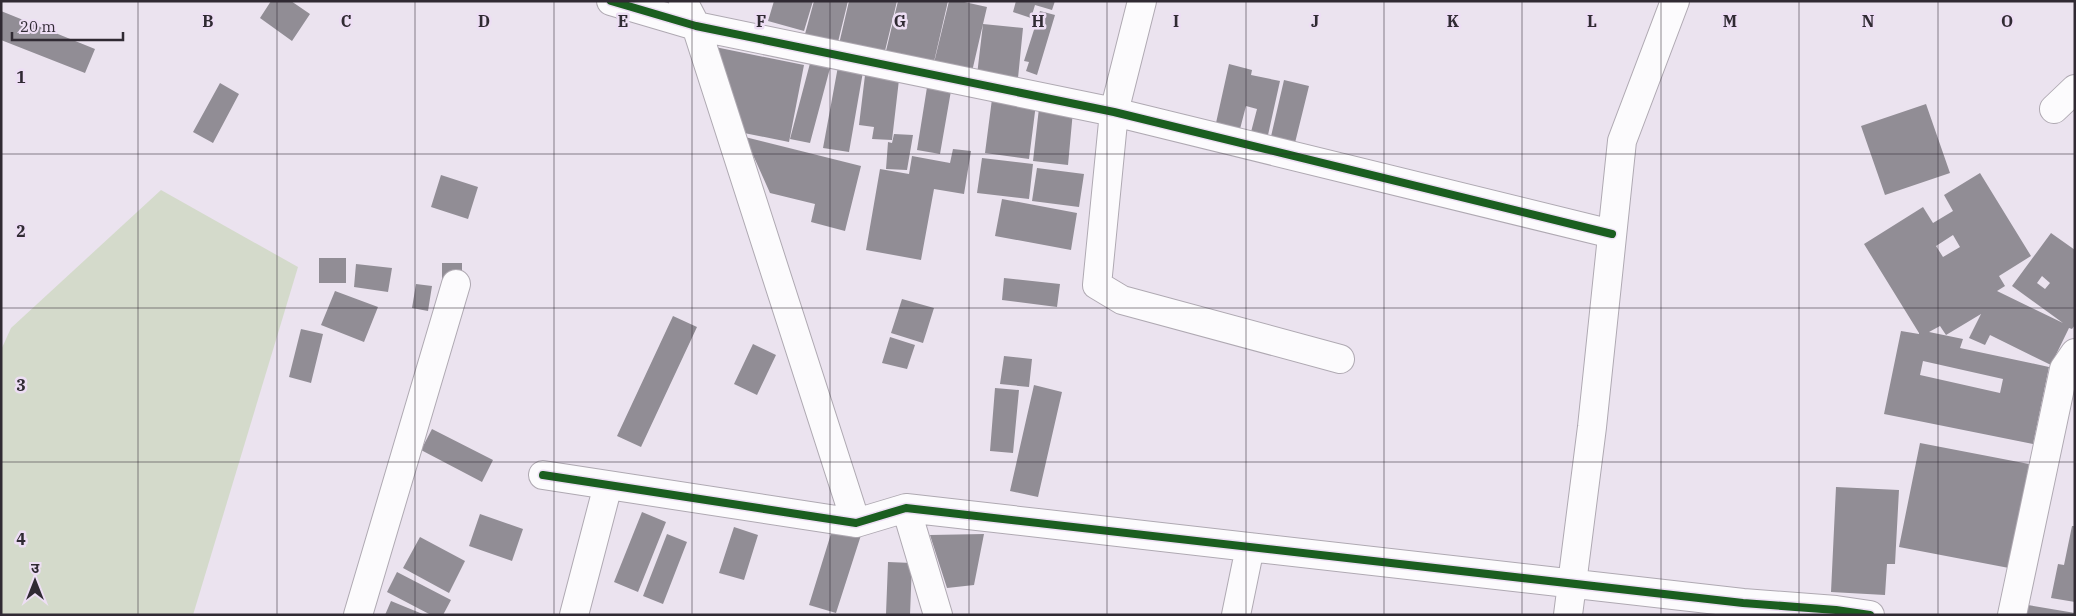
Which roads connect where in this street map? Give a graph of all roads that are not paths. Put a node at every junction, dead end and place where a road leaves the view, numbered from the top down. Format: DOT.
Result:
graph roads {
  1 [pos="611,1"];
  2 [pos="682,1"];
  3 [pos="1142,1"];
  4 [pos="1674,1"];
  5 [pos="696,26"];
  6 [pos="2075,89"];
  7 [pos="2054,109"];
  8 [pos="1114,112"];
  9 [pos="1612,234"];
  10 [pos="456,284"];
  11 [pos="2075,353"];
  12 [pos="1340,360"];
  13 [pos="542,475"];
  14 [pos="608,485"];
  15 [pos="906,508"];
  16 [pos="856,522"];
  17 [pos="1250,547"];
  18 [pos="1571,584"];
  19 [pos="1742,609"];
  20 [pos="358,615"];
  21 [pos="574,615"];
  22 [pos="938,615"];
  23 [pos="1236,615"];
  24 [pos="1568,615"];
  25 [pos="1870,615"];
  26 [pos="2012,615"];
  1 -- 5 [label="street"];
  2 -- 5 [label="street"];
  3 -- 8 [label="street"];
  4 -- 9 [label="street"];
  5 -- 8 [label="street"];
  5 -- 16 [label="street"];
  6 -- 7 [label="street"];
  8 -- 9 [label="street"];
  8 -- 12 [label="street"];
  9 -- 18 [label="street"];
  10 -- 20 [label="street"];
  11 -- 26 [label="street"];
  13 -- 14 [label="street"];
  14 -- 16 [label="street"];
  14 -- 21 [label="street"];
  15 -- 16 [label="street"];
  15 -- 17 [label="street"];
  15 -- 22 [label="street"];
  17 -- 18 [label="street"];
  17 -- 23 [label="street"];
  18 -- 19 [label="street"];
  18 -- 24 [label="street"];
  19 -- 25 [label="street"];
}
